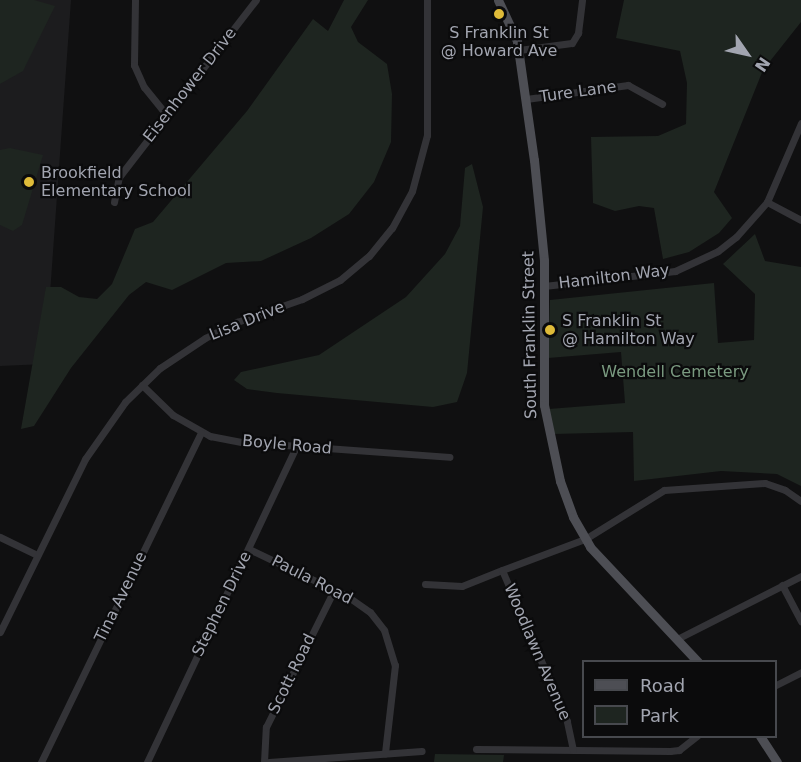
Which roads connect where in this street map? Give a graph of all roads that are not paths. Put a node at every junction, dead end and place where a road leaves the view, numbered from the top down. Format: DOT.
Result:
graph roads {
  1 [pos="135,0"];
  2 [pos="256,0"];
  3 [pos="427,0"];
  4 [pos="498,0"];
  5 [pos="582,0"];
  6 [pos="519,50"];
  7 [pos="526,99"];
  8 [pos="662,104"];
  9 [pos="166,115"];
  10 [pos="801,123"];
  11 [pos="114,202"];
  12 [pos="767,202"];
  13 [pos="801,220"];
  14 [pos="544,286"];
  15 [pos="142,385"];
  16 [pos="201,433"];
  17 [pos="296,447"];
  18 [pos="449,457"];
  19 [pos="801,501"];
  20 [pos="0,537"];
  21 [pos="585,539"];
  22 [pos="249,549"];
  23 [pos="37,555"];
  24 [pos="502,570"];
  25 [pos="801,576"];
  26 [pos="425,584"];
  27 [pos="782,585"];
  28 [pos="334,590"];
  29 [pos="801,621"];
  30 [pos="0,632"];
  31 [pos="677,639"];
  32 [pos="696,660"];
  33 [pos="801,672"];
  34 [pos="777,684"];
  35 [pos="694,738"];
  36 [pos="761,738"];
  37 [pos="476,749"];
  38 [pos="573,750"];
  39 [pos="422,751"];
  40 [pos="385,753"];
  41 [pos="41,762"];
  42 [pos="147,762"];
  43 [pos="264,762"];
  44 [pos="268,762"];
  45 [pos="777,762"];
  1 -- 9 [label="street"];
  2 -- 9 [label="street, Eisenhower Drive"];
  3 -- 15 [label="street, Lisa Drive"];
  4 -- 6 [label="main road, South Franklin Street"];
  5 -- 6 [label="street"];
  6 -- 7 [label="main road, South Franklin Street"];
  7 -- 8 [label="street, Ture Lane"];
  7 -- 14 [label="main road, South Franklin Street"];
  9 -- 11 [label="street, Eisenhower Drive"];
  10 -- 12 [label="street, Hamilton Way"];
  12 -- 13 [label="street"];
  12 -- 14 [label="street, Hamilton Way"];
  14 -- 21 [label="main road, South Franklin Street"];
  15 -- 16 [label="street, Boyle Road"];
  15 -- 23 [label="street, Lisa Drive"];
  16 -- 17 [label="street, Boyle Road"];
  16 -- 41 [label="street, Tina Avenue"];
  17 -- 18 [label="street, Boyle Road"];
  17 -- 22 [label="street, Stephen Drive"];
  19 -- 21 [label="street, Woodlawn Avenue"];
  20 -- 23 [label="street"];
  21 -- 24 [label="street, Woodlawn Avenue"];
  21 -- 31 [label="main road, South Franklin Street"];
  22 -- 28 [label="street, Paula Road"];
  22 -- 42 [label="street, Stephen Drive"];
  23 -- 30 [label="street, Lisa Drive"];
  24 -- 26 [label="street"];
  24 -- 38 [label="street, Woodlawn Avenue"];
  25 -- 27 [label="street"];
  27 -- 29 [label="street"];
  27 -- 31 [label="street"];
  28 -- 40 [label="street, Paula Road"];
  28 -- 43 [label="street, Scott Road"];
  31 -- 32 [label="main road, South Franklin Street"];
  33 -- 34 [label="street"];
  35 -- 38 [label="street"];
  36 -- 45 [label="main road"];
  37 -- 38 [label="street"];
  39 -- 40 [label="street"];
  40 -- 44 [label="street"];
}
